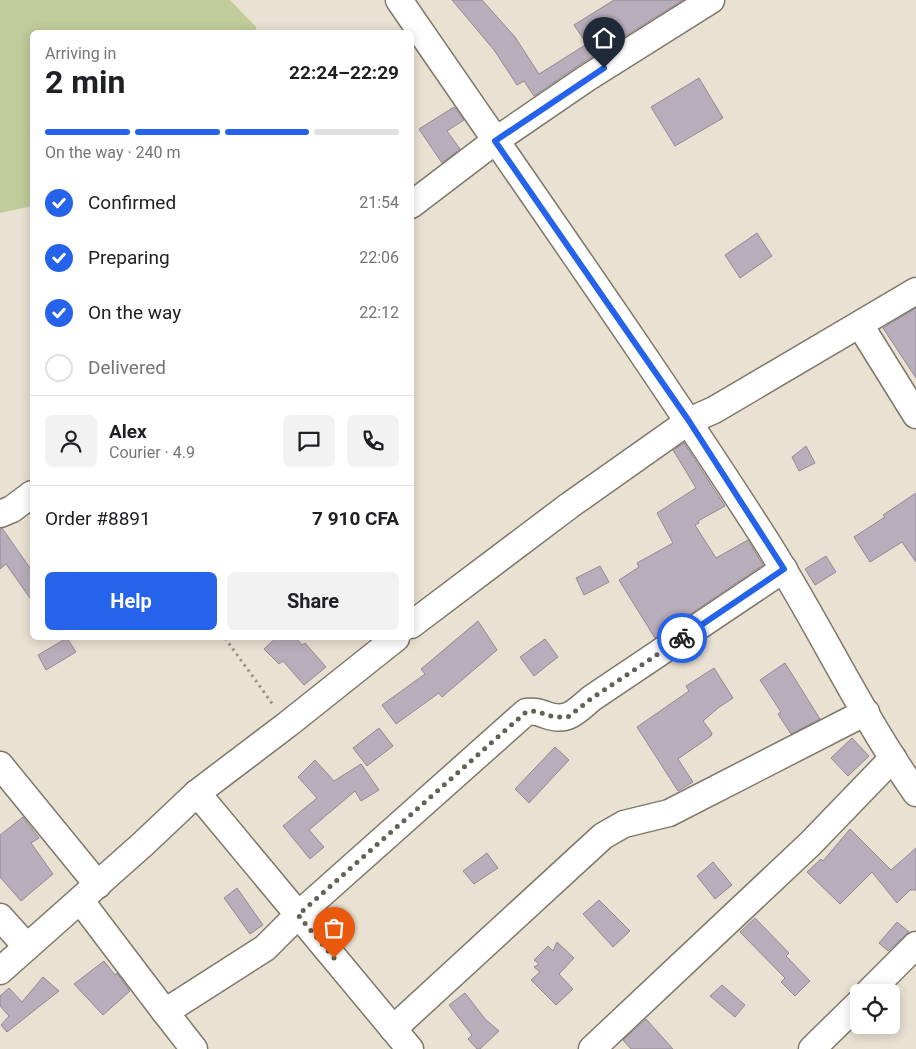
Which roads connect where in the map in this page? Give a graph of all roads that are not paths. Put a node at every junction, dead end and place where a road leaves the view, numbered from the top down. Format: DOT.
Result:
graph roads {
  1 [pos="399,0"];
  2 [pos="711,0"];
  3 [pos="495,141"];
  4 [pos="414,203"];
  5 [pos="916,291"];
  6 [pos="860,325"];
  7 [pos="916,415"];
  8 [pos="689,421"];
  9 [pos="30,496"];
  10 [pos="0,514"];
  11 [pos="784,569"];
  12 [pos="414,623"];
  13 [pos="385,641"];
  14 [pos="866,712"];
  15 [pos="893,758"];
  16 [pos="0,765"];
  17 [pos="915,789"];
  18 [pos="196,793"];
  19 [pos="89,892"];
  20 [pos="298,915"];
  21 [pos="0,917"];
  22 [pos="916,945"];
  23 [pos="28,946"];
  24 [pos="0,971"];
  25 [pos="877,984"];
  26 [pos="165,1012"];
  27 [pos="850,1012"];
  28 [pos="393,1028"];
  29 [pos="194,1049"];
  30 [pos="410,1049"];
  31 [pos="592,1049"];
  32 [pos="812,1049"];
  1 -- 3 [label="street"];
  2 -- 3 [label="street"];
  3 -- 4 [label="street"];
  3 -- 8 [label="street"];
  5 -- 6 [label="street"];
  6 -- 7 [label="street"];
  6 -- 8 [label="street"];
  8 -- 11 [label="street"];
  8 -- 12 [label="street"];
  9 -- 10 [label="street"];
  11 -- 14 [label="street"];
  11 -- 20 [label="street"];
  13 -- 18 [label="street"];
  14 -- 15 [label="street"];
  14 -- 28 [label="street"];
  15 -- 17 [label="street"];
  15 -- 31 [label="street"];
  16 -- 19 [label="street"];
  18 -- 19 [label="street"];
  18 -- 20 [label="street"];
  19 -- 23 [label="street"];
  19 -- 26 [label="street"];
  20 -- 26 [label="street"];
  20 -- 28 [label="street"];
  21 -- 23 [label="street"];
  22 -- 25 [label="street"];
  23 -- 24 [label="street"];
  26 -- 29 [label="street"];
  27 -- 32 [label="street"];
  28 -- 30 [label="street"];
}
